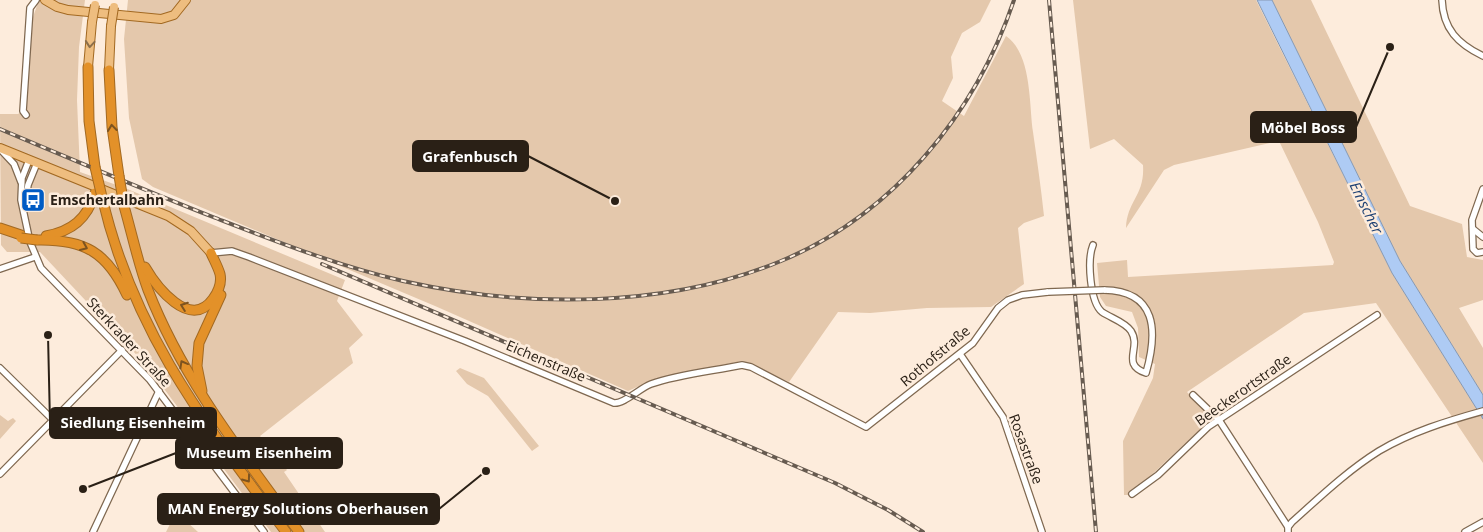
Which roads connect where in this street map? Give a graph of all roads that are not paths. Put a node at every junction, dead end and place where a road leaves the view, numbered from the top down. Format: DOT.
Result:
graph roads {
  1 [pos="36,0"];
  2 [pos="45,0"];
  3 [pos="186,0"];
  4 [pos="1442,0"];
  5 [pos="95,2"];
  6 [pos="114,4"];
  7 [pos="1483,56"];
  8 [pos="88,67"];
  9 [pos="109,70"];
  10 [pos="26,115"];
  11 [pos="0,148"];
  12 [pos="33,162"];
  13 [pos="21,183"];
  14 [pos="1483,189"];
  15 [pos="98,195"];
  16 [pos="24,214"];
  17 [pos="0,229"];
  18 [pos="1473,229"];
  19 [pos="1483,237"];
  20 [pos="36,238"];
  21 [pos="1092,245"];
  22 [pos="212,252"];
  23 [pos="1483,252"];
  24 [pos="138,256"];
  25 [pos="35,257"];
  26 [pos="0,269"];
  27 [pos="1377,315"];
  28 [pos="152,334"];
  29 [pos="122,350"];
  30 [pos="960,354"];
  31 [pos="0,368"];
  32 [pos="159,391"];
  33 [pos="1193,395"];
  34 [pos="202,396"];
  35 [pos="1483,411"];
  36 [pos="53,420"];
  37 [pos="1219,420"];
  38 [pos="866,427"];
  39 [pos="0,474"];
  40 [pos="1132,494"];
  41 [pos="1483,522"];
  42 [pos="260,530"];
  43 [pos="1288,530"];
  44 [pos="93,532"];
  45 [pos="286,532"];
  46 [pos="299,532"];
  47 [pos="1042,532"];
  48 [pos="1465,532"];
  1 -- 10 [label="street"];
  2 -- 3 [label="main road"];
  4 -- 7 [label="street"];
  5 -- 8 [label="main road, one-way, bridge"];
  6 -- 9 [label="main road, bridge"];
  8 -- 15 [label="highway, bridge"];
  24 -- 9 [label="highway, one-way, bridge"];
  11 -- 12 [label="main road"];
  11 -- 13 [label="street"];
  12 -- 13 [label="street, Sterkrader Straße"];
  12 -- 16 [label="street, Sterkrader Straße"];
  12 -- 22 [label="main road"];
  13 -- 16 [label="street, Sterkrader Straße"];
  14 -- 18 [label="street"];
  15 -- 20 [label="highway"];
  15 -- 28 [label="highway"];
  16 -- 25 [label="street, Sterkrader Straße"];
  17 -- 20 [label="highway, bridge"];
  18 -- 19 [label="street"];
  18 -- 23 [label="street"];
  20 -- 28 [label="highway, one-way"];
  21 -- 30 [label="street, Rothofstraße, bridge"];
  22 -- 24 [label="highway, one-way"];
  22 -- 34 [label="highway"];
  22 -- 38 [label="street, Eichenstraße"];
  34 -- 24 [label="highway, one-way"];
  25 -- 26 [label="street"];
  25 -- 29 [label="street, Sterkrader Straße"];
  27 -- 37 [label="street, Beeckerortstraße"];
  28 -- 45 [label="highway, one-way"];
  29 -- 32 [label="street, Sterkrader Straße"];
  29 -- 36 [label="street"];
  30 -- 38 [label="street, Rothofstraße"];
  30 -- 47 [label="street, Rosastraße"];
  31 -- 36 [label="street"];
  32 -- 42 [label="street, Sterkrader Straße"];
  32 -- 44 [label="street"];
  33 -- 37 [label="street"];
  34 -- 46 [label="highway"];
  35 -- 43 [label="street"];
  36 -- 39 [label="street"];
  37 -- 40 [label="street, Beeckerortstraße"];
  37 -- 43 [label="street"];
  41 -- 48 [label="street"];
}
